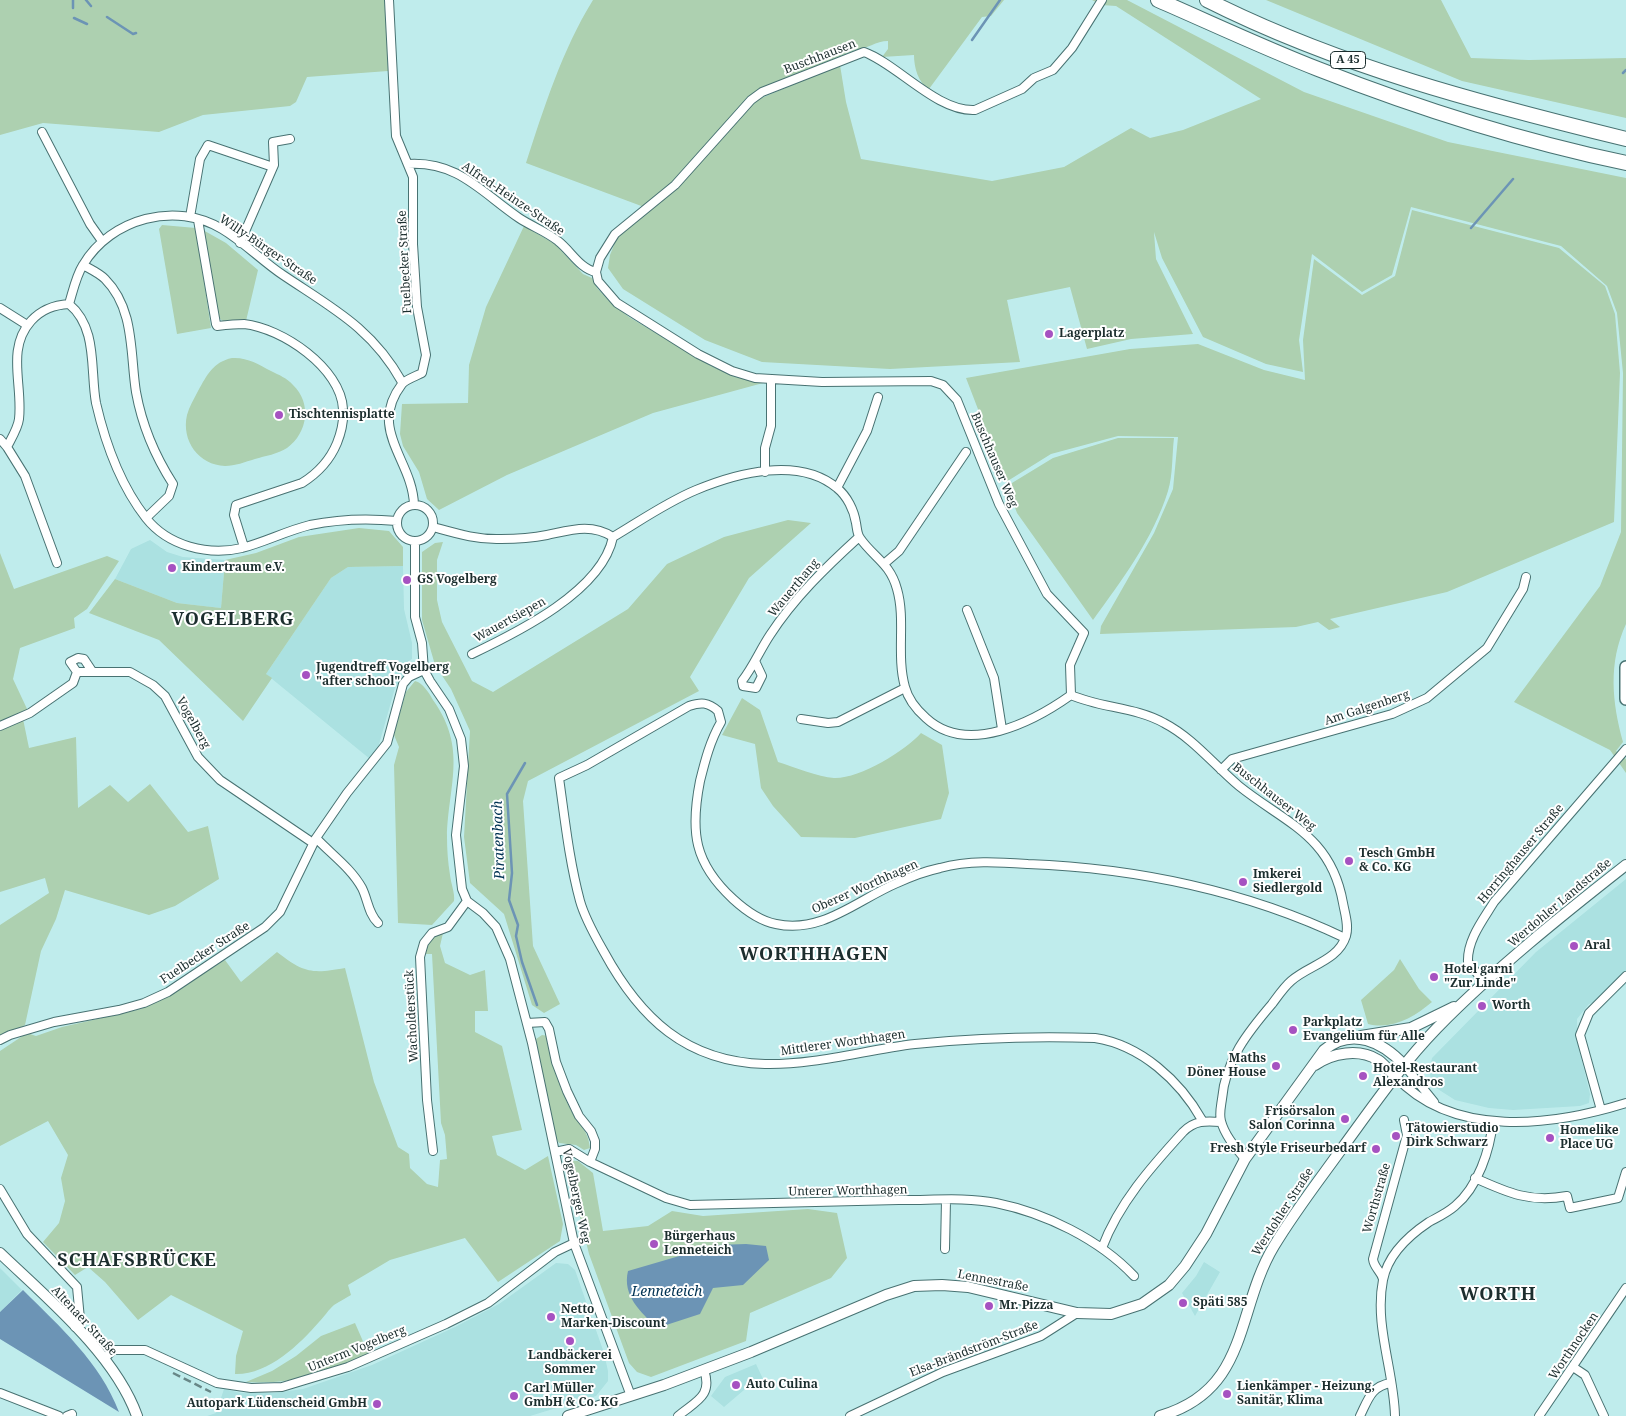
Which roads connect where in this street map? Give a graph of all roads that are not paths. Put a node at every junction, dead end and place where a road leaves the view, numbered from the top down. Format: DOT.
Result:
graph roads {
  1 [pos="389,0"];
  2 [pos="1102,0"];
  3 [pos="1158,0"];
  4 [pos="1207,0"];
  5 [pos="42,132"];
  6 [pos="1626,139"];
  7 [pos="290,140"];
  8 [pos="408,164"];
  9 [pos="1626,164"];
  10 [pos="273,167"];
  11 [pos="194,219"];
  12 [pos="102,241"];
  13 [pos="240,243"];
  14 [pos="83,265"];
  15 [pos="596,272"];
  16 [pos="69,304"];
  17 [pos="0,308"];
  18 [pos="27,325"];
  19 [pos="771,379"];
  20 [pos="402,382"];
  21 [pos="878,397"];
  22 [pos="0,439"];
  23 [pos="7,447"];
  24 [pos="966,452"];
  25 [pos="765,472"];
  26 [pos="836,488"];
  27 [pos="414,505"];
  28 [pos="146,518"];
  29 [pos="397,521"];
  30 [pos="433,527"];
  31 [pos="614,537"];
  32 [pos="858,537"];
  33 [pos="415,542"];
  34 [pos="244,547"];
  35 [pos="58,563"];
  36 [pos="885,563"];
  37 [pos="1526,577"];
  38 [pos="967,610"];
  39 [pos="472,654"];
  40 [pos="755,661"];
  41 [pos="1626,667"];
  42 [pos="424,670"];
  43 [pos="92,671"];
  44 [pos="77,672"];
  45 [pos="905,688"];
  46 [pos="1071,695"];
  47 [pos="1626,698"];
  48 [pos="801,718"];
  49 [pos="721,722"];
  50 [pos="0,726"];
  51 [pos="1002,729"];
  52 [pos="1624,752"];
  53 [pos="1221,770"];
  54 [pos="315,841"];
  55 [pos="1626,865"];
  56 [pos="467,901"];
  57 [pos="378,923"];
  58 [pos="1345,938"];
  59 [pos="1626,976"];
  60 [pos="1485,983"];
  61 [pos="1464,1002"];
  62 [pos="527,1023"];
  63 [pos="0,1040"];
  64 [pos="1338,1041"];
  65 [pos="1404,1065"];
  66 [pos="1310,1069"];
  67 [pos="1395,1076"];
  68 [pos="1626,1103"];
  69 [pos="1437,1105"];
  70 [pos="1601,1110"];
  71 [pos="1202,1120"];
  72 [pos="1404,1120"];
  73 [pos="1493,1121"];
  74 [pos="1221,1122"];
  75 [pos="433,1151"];
  76 [pos="555,1152"];
  77 [pos="1245,1159"];
  78 [pos="590,1162"];
  79 [pos="1626,1172"];
  80 [pos="1475,1178"];
  81 [pos="0,1189"];
  82 [pos="946,1200"];
  83 [pos="574,1243"];
  84 [pos="1102,1248"];
  85 [pos="946,1249"];
  86 [pos="0,1253"];
  87 [pos="1134,1276"];
  88 [pos="1383,1279"];
  89 [pos="1626,1288"];
  90 [pos="1077,1313"];
  91 [pos="75,1327"];
  92 [pos="104,1359"];
  93 [pos="1573,1367"];
  94 [pos="704,1370"];
  95 [pos="1391,1383"];
  96 [pos="0,1393"];
  97 [pos="631,1396"];
  98 [pos="59,1416"];
  99 [pos="137,1416"];
  100 [pos="568,1416"];
  101 [pos="678,1416"];
  102 [pos="850,1416"];
  103 [pos="1160,1416"];
  104 [pos="1360,1416"];
  105 [pos="1395,1416"];
  106 [pos="1539,1416"];
  107 [pos="1604,1416"];
  1 -- 8 [label="street, Fuelbecker Straße"];
  2 -- 15 [label="street, Buschhausen"];
  3 -- 9 [label="highway, A 45"];
  4 -- 6 [label="highway, A 45"];
  5 -- 12 [label="street"];
  7 -- 10 [label="street"];
  8 -- 15 [label="street, Alfred-Heinze-Straße"];
  8 -- 20 [label="street, Fuelbecker Straße"];
  10 -- 11 [label="street"];
  10 -- 13 [label="street"];
  11 -- 12 [label="street, Willy-Bürger-Straße"];
  11 -- 13 [label="street, Willy-Bürger-Straße"];
  11 -- 34 [label="street"];
  12 -- 14 [label="street, Willy-Bürger-Straße"];
  13 -- 20 [label="street, Willy-Bürger-Straße"];
  14 -- 16 [label="street, Willy-Bürger-Straße"];
  14 -- 28 [label="street"];
  15 -- 19 [label="street, Buschhauser Weg"];
  16 -- 18 [label="street"];
  16 -- 28 [label="street"];
  17 -- 18 [label="street"];
  18 -- 23 [label="street"];
  19 -- 25 [label="street"];
  19 -- 46 [label="street, Buschhauser Weg"];
  20 -- 27 [label="street"];
  21 -- 26 [label="street"];
  22 -- 23 [label="street"];
  23 -- 35 [label="street"];
  24 -- 36 [label="street, Buschhauser Weg"];
  25 -- 26 [label="street"];
  25 -- 31 [label="street"];
  26 -- 32 [label="street"];
  27 -- 29 [label="street"];
  27 -- 30 [label="street"];
  28 -- 34 [label="street"];
  29 -- 33 [label="street"];
  29 -- 34 [label="street"];
  30 -- 31 [label="street"];
  30 -- 33 [label="street"];
  31 -- 39 [label="street, Wauertsiepen"];
  32 -- 36 [label="street"];
  32 -- 40 [label="street, Wauerthang"];
  33 -- 42 [label="street"];
  36 -- 45 [label="street"];
  37 -- 53 [label="street, Am Galgenberg"];
  38 -- 51 [label="street"];
  41 -- 47 [label="main road"];
  42 -- 54 [label="street, Fuelbecker Straße"];
  42 -- 56 [label="street"];
  43 -- 44 [label="street, Vogelberg"];
  43 -- 44 [label="street, Vogelberg"];
  43 -- 54 [label="street, Vogelberg"];
  44 -- 50 [label="street, Vogelberg"];
  45 -- 48 [label="street"];
  45 -- 51 [label="street"];
  46 -- 51 [label="street"];
  46 -- 53 [label="street, Buschhauser Weg"];
  49 -- 58 [label="street, Oberer Worthhagen"];
  49 -- 71 [label="street, Mittlerer Worthhagen"];
  52 -- 60 [label="street, Horringhauser Straße"];
  53 -- 58 [label="street, Buschhauser Weg"];
  54 -- 57 [label="street"];
  54 -- 63 [label="street, Fuelbecker Straße"];
  55 -- 60 [label="main road, Werdohler Landstraße"];
  56 -- 62 [label="street, Vogelberger Weg"];
  56 -- 75 [label="street, Wacholderstück"];
  58 -- 74 [label="street"];
  59 -- 70 [label="street"];
  60 -- 61 [label="main road, Werdohler Landstraße"];
  61 -- 64 [label="main road"];
  61 -- 65 [label="main road, Werdohler Landstraße"];
  62 -- 76 [label="street, Vogelberger Weg"];
  62 -- 78 [label="street, Vogelberger Weg"];
  64 -- 65 [label="main road"];
  64 -- 66 [label="main road, Lennestraße"];
  65 -- 67 [label="main road, Werdohler Straße"];
  65 -- 69 [label="street"];
  66 -- 67 [label="main road, Lennestraße"];
  66 -- 77 [label="main road, Lennestraße"];
  67 -- 69 [label="street"];
  67 -- 103 [label="main road, Werdohler Straße"];
  68 -- 70 [label="street"];
  69 -- 73 [label="street"];
  70 -- 73 [label="street"];
  71 -- 74 [label="street"];
  71 -- 84 [label="street"];
  72 -- 88 [label="street, Worthstraße"];
  73 -- 80 [label="street, Worthstraße"];
  74 -- 77 [label="street"];
  76 -- 78 [label="street, Unterer Worthhagen"];
  76 -- 83 [label="street, Vogelberger Weg"];
  77 -- 90 [label="main road, Lennestraße"];
  78 -- 82 [label="street, Unterer Worthhagen"];
  79 -- 80 [label="street"];
  80 -- 88 [label="street, Worthstraße"];
  81 -- 91 [label="street"];
  82 -- 84 [label="street, Unterer Worthhagen"];
  82 -- 85 [label="street"];
  83 -- 92 [label="street, Unterm Vogelberg"];
  83 -- 97 [label="street, Vogelberger Weg"];
  84 -- 87 [label="street, Unterer Worthhagen"];
  86 -- 91 [label="main road, Altenaer Straße"];
  88 -- 95 [label="street, Worthstraße"];
  89 -- 93 [label="street, Worthnocken"];
  90 -- 94 [label="main road, Lennestraße"];
  90 -- 102 [label="street, Elsa-Brändström-Straße"];
  91 -- 92 [label="main road, Altenaer Straße"];
  92 -- 99 [label="main road, Altenaer Straße"];
  93 -- 106 [label="street, Worthnocken"];
  93 -- 107 [label="street"];
  94 -- 97 [label="main road, Lennestraße"];
  94 -- 101 [label="street"];
  95 -- 104 [label="street"];
  95 -- 105 [label="street, Worthstraße"];
  96 -- 98 [label="street"];
  97 -- 100 [label="main road, Lennestraße"];
}
